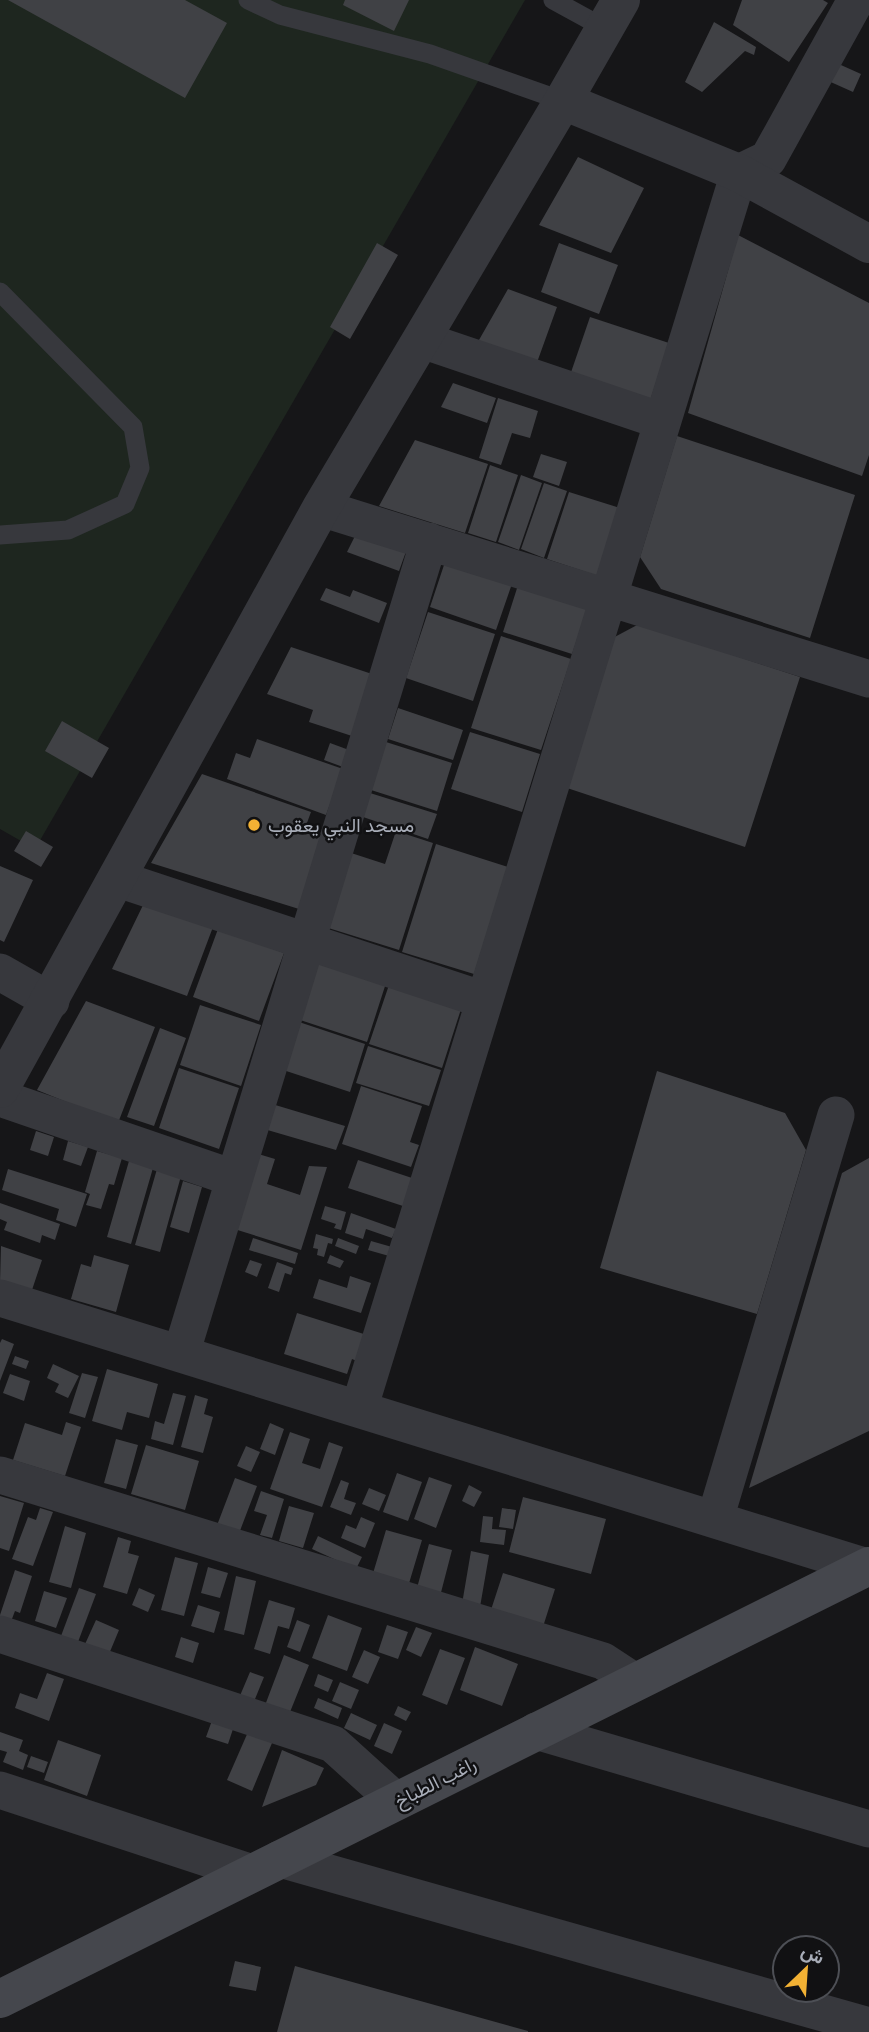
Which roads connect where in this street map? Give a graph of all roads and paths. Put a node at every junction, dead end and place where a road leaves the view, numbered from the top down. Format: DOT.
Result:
graph roads {
  1 [pos="248,0"];
  2 [pos="553,0"];
  3 [pos="856,0"];
  4 [pos="613,15"];
  5 [pos="564,102"];
  6 [pos="739,173"];
  7 [pos="869,244"];
  8 [pos="0,292"];
  9 [pos="422,340"];
  10 [pos="662,421"];
  11 [pos="321,508"];
  12 [pos="0,535"];
  13 [pos="429,541"];
  14 [pos="607,597"];
  15 [pos="869,680"];
  16 [pos="118,879"];
  17 [pos="305,941"];
  18 [pos="0,972"];
  19 [pos="484,1000"];
  20 [pos="51,1001"];
  21 [pos="0,1089"];
  22 [pos="0,1098"];
  23 [pos="836,1115"];
  24 [pos="233,1178"];
  25 [pos="0,1298"];
  26 [pos="181,1354"];
  27 [pos="359,1409"];
  28 [pos="0,1475"];
  29 [pos="715,1520"];
  30 [pos="868,1566"];
  31 [pos="0,1634"];
  32 [pos="635,1682"];
  33 [pos="536,1731"];
  34 [pos="0,1790"];
  35 [pos="396,1801"];
  36 [pos="869,1829"];
  37 [pos="266,1866"];
  38 [pos="0,1998"];
  39 [pos="869,2026"];
  1 -- 5 [label="lane"];
  2 -- 4 [label="lane"];
  3 -- 6 [label="street"];
  4 -- 5 [label="street"];
  5 -- 6 [label="street"];
  5 -- 9 [label="street"];
  6 -- 7 [label="street"];
  6 -- 10 [label="street"];
  8 -- 12 [label="lane"];
  9 -- 10 [label="street"];
  9 -- 11 [label="street"];
  10 -- 14 [label="street"];
  11 -- 13 [label="street"];
  11 -- 16 [label="street"];
  13 -- 14 [label="street"];
  13 -- 17 [label="street"];
  14 -- 15 [label="street"];
  14 -- 19 [label="street"];
  16 -- 17 [label="street"];
  16 -- 20 [label="street"];
  17 -- 19 [label="street"];
  17 -- 24 [label="street"];
  18 -- 20 [label="street"];
  19 -- 27 [label="street"];
  20 -- 21 [label="street"];
  22 -- 24 [label="street"];
  23 -- 29 [label="street"];
  24 -- 26 [label="street"];
  25 -- 26 [label="street"];
  26 -- 27 [label="street"];
  27 -- 29 [label="street"];
  28 -- 32 [label="street"];
  29 -- 30 [label="street"];
  30 -- 32 [label="main road, راغب الطباخ"];
  31 -- 35 [label="street"];
  32 -- 33 [label="main road, راغب الطباخ"];
  33 -- 35 [label="main road, راغب الطباخ"];
  33 -- 36 [label="street"];
  34 -- 37 [label="street"];
  35 -- 37 [label="main road, راغب الطباخ"];
  37 -- 38 [label="main road, راغب الطباخ"];
  37 -- 39 [label="street"];
}
